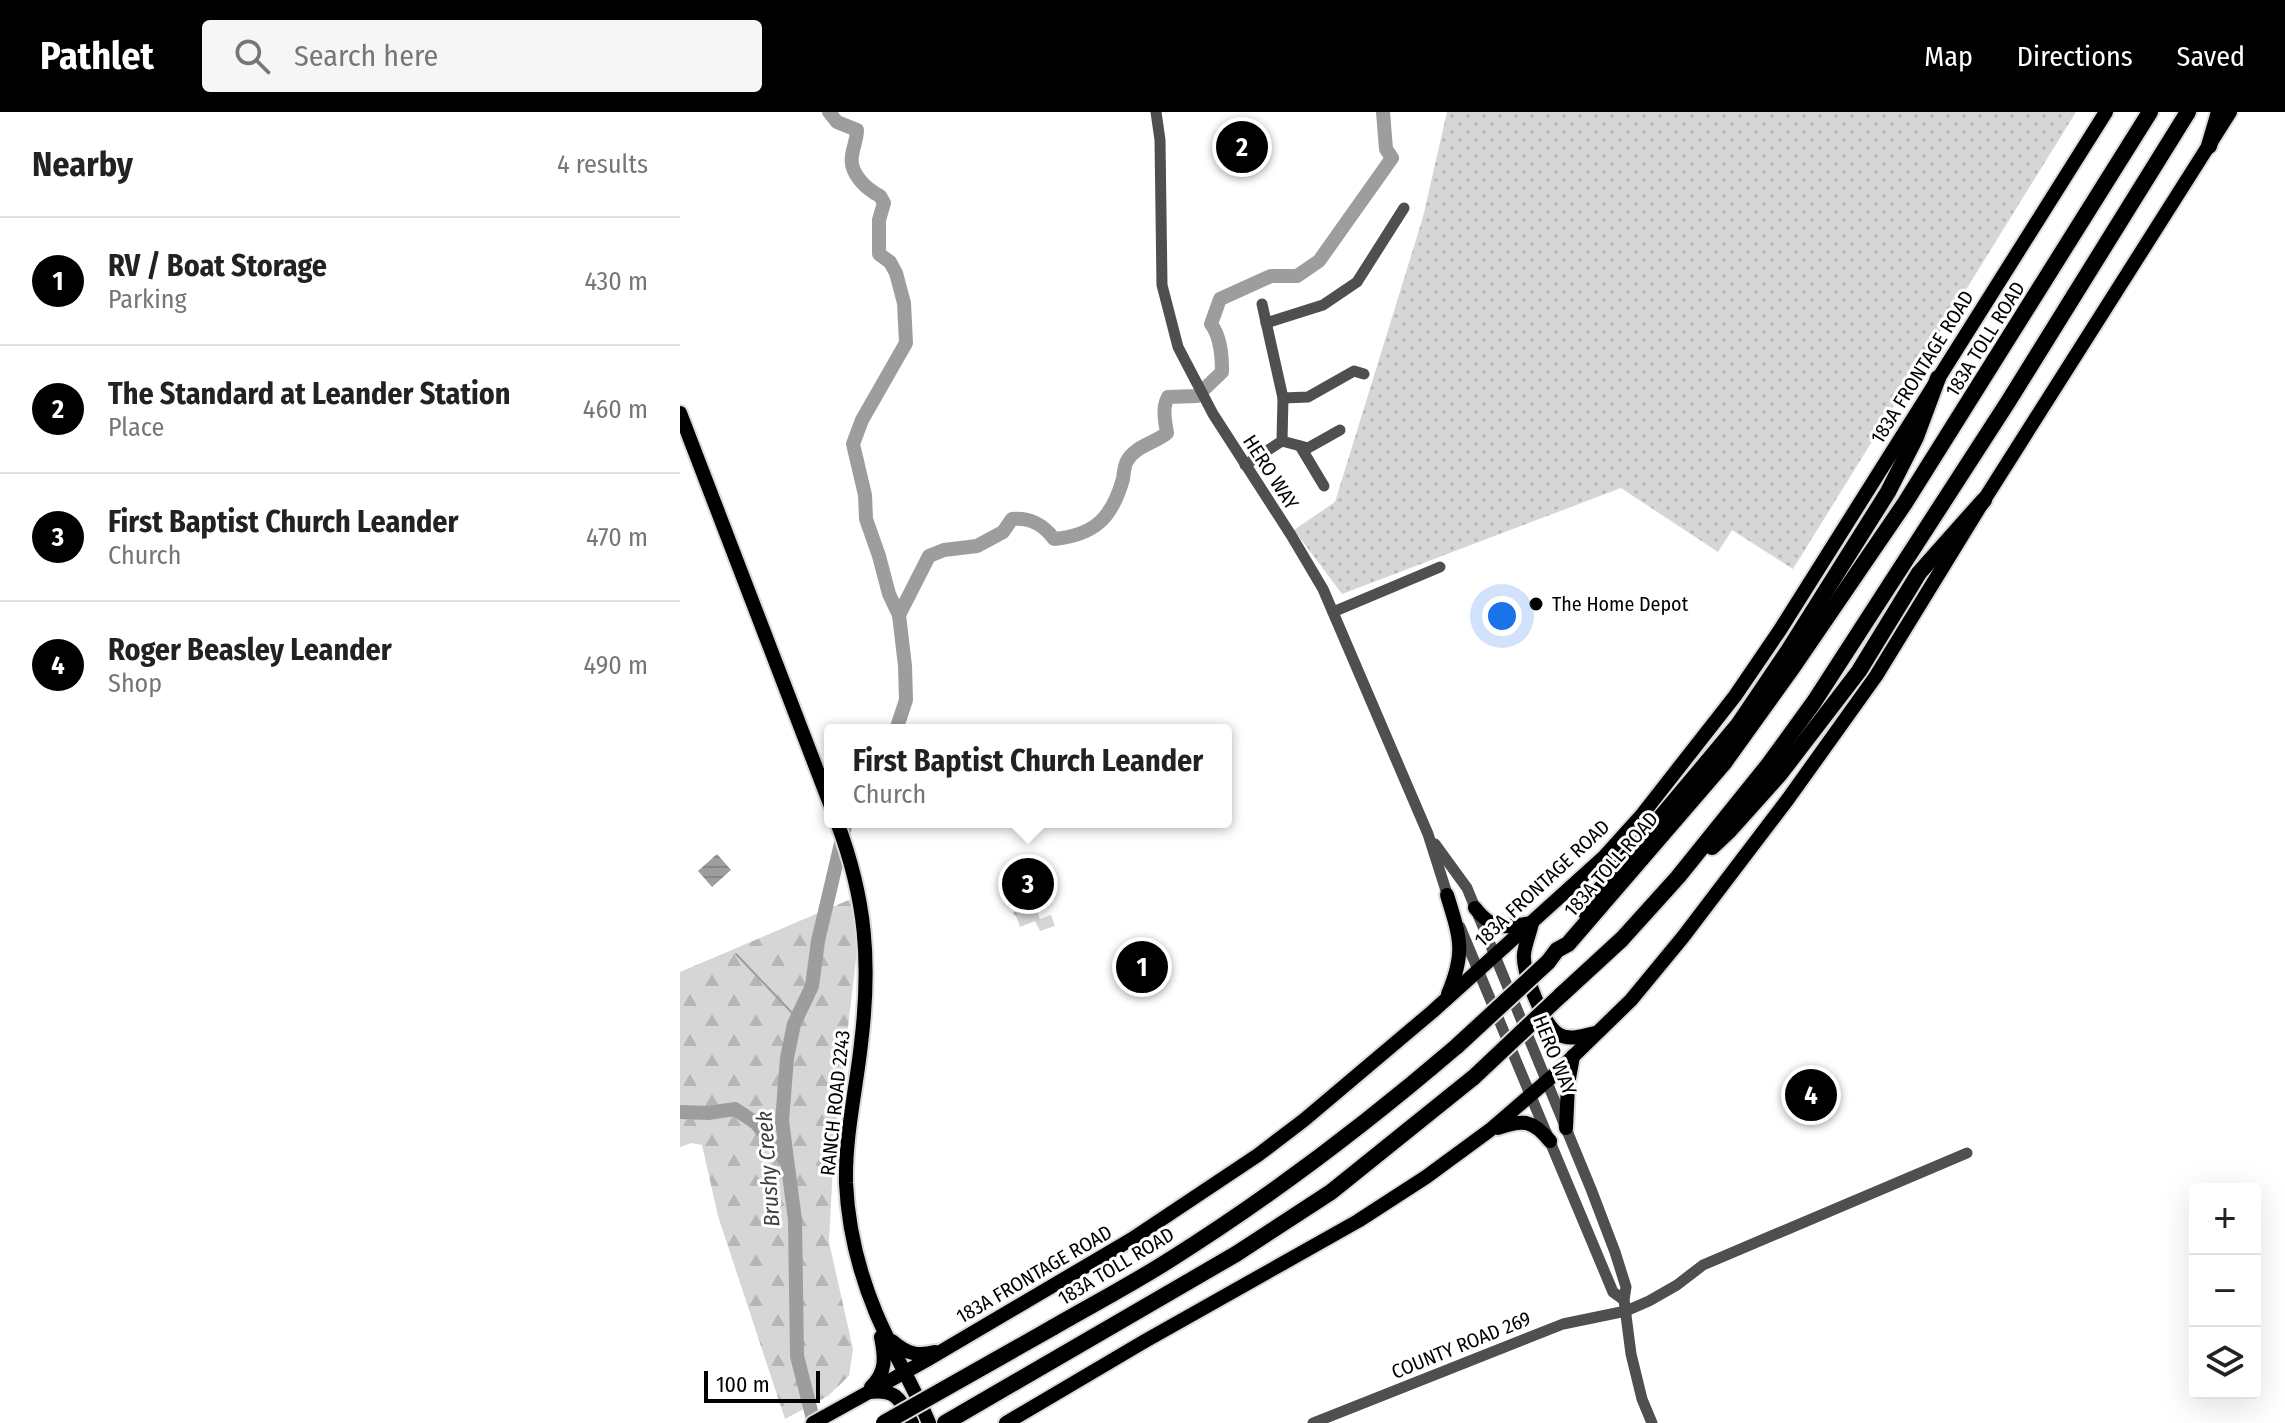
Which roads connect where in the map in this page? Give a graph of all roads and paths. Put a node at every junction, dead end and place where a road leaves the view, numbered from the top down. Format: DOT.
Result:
graph roads {
  1 [pos="1156,112"];
  2 [pos="2106,112"];
  3 [pos="2150,112"];
  4 [pos="2188,112"];
  5 [pos="2219,112"];
  6 [pos="2230,112"];
  7 [pos="2209,146"];
  8 [pos="1404,208"];
  9 [pos="1262,304"];
  10 [pos="1266,323"];
  11 [pos="1364,374"];
  12 [pos="1938,378"];
  13 [pos="1283,398"];
  14 [pos="680,413"];
  15 [pos="1340,430"];
  16 [pos="1282,441"];
  17 [pos="1300,446"];
  18 [pos="1245,465"];
  19 [pos="1324,486"];
  20 [pos="1984,500"];
  21 [pos="1440,567"];
  22 [pos="1333,612"];
  23 [pos="824,788"];
  24 [pos="839,828"];
  25 [pos="1428,834"];
  26 [pos="1678,877"];
  27 [pos="1447,895"];
  28 [pos="1475,908"];
  29 [pos="1533,923"];
  30 [pos="1495,956"];
  31 [pos="1552,956"];
  32 [pos="1479,970"];
  33 [pos="1446,1000"];
  34 [pos="1597,1033"];
  35 [pos="1573,1055"];
  36 [pos="1546,1081"];
  37 [pos="1530,1094"];
  38 [pos="1566,1128"];
  39 [pos="1490,1130"];
  40 [pos="1550,1141"];
  41 [pos="1967,1153"];
  42 [pos="1625,1305"];
  43 [pos="878,1319"];
  44 [pos="887,1338"];
  45 [pos="946,1348"];
  46 [pos="904,1372"];
  47 [pos="865,1393"];
  48 [pos="813,1423"];
  49 [pos="884,1423"];
  50 [pos="912,1423"];
  51 [pos="929,1423"];
  52 [pos="945,1423"];
  53 [pos="1006,1423"];
  54 [pos="1313,1423"];
  55 [pos="1652,1423"];
  1 -- 18 [label="street, HERO WAY"];
  2 -- 12 [label="main road, 183A FRONTAGE ROAD"];
  3 -- 31 [label="highway, 183A TOLL ROAD"];
  4 -- 26 [label="highway"];
  5 -- 7 [label="highway"];
  6 -- 7 [label="main road"];
  7 -- 20 [label="main road"];
  8 -- 10 [label="street"];
  9 -- 10 [label="street"];
  10 -- 13 [label="street"];
  11 -- 13 [label="street"];
  12 -- 29 [label="main road, 183A FRONTAGE ROAD"];
  12 -- 31 [label="highway"];
  13 -- 16 [label="street"];
  14 -- 23 [label="main road"];
  15 -- 17 [label="street"];
  16 -- 17 [label="street"];
  16 -- 18 [label="street"];
  17 -- 19 [label="street"];
  18 -- 22 [label="street, HERO WAY"];
  20 -- 26 [label="highway"];
  20 -- 34 [label="main road"];
  21 -- 22 [label="street"];
  22 -- 25 [label="street, HERO WAY"];
  24 -- 43 [label="main road, RANCH ROAD 2243"];
  25 -- 27 [label="street, HERO WAY"];
  25 -- 28 [label="street, HERO WAY"];
  26 -- 52 [label="highway, bridge"];
  27 -- 32 [label="street, HERO WAY"];
  27 -- 33 [label="main road"];
  28 -- 29 [label="main road"];
  28 -- 30 [label="street, HERO WAY"];
  29 -- 30 [label="main road, 183A FRONTAGE ROAD"];
  29 -- 34 [label="main road"];
  30 -- 32 [label="main road, 183A FRONTAGE ROAD"];
  30 -- 36 [label="street, HERO WAY"];
  31 -- 49 [label="highway, 183A TOLL ROAD, bridge"];
  32 -- 33 [label="main road, 183A FRONTAGE ROAD"];
  32 -- 37 [label="street, HERO WAY"];
  33 -- 45 [label="main road, 183A FRONTAGE ROAD"];
  34 -- 35 [label="main road"];
  35 -- 36 [label="main road"];
  35 -- 38 [label="main road"];
  36 -- 37 [label="main road"];
  36 -- 38 [label="street, HERO WAY"];
  37 -- 39 [label="main road"];
  37 -- 40 [label="street, HERO WAY"];
  38 -- 42 [label="street, HERO WAY"];
  39 -- 40 [label="main road"];
  39 -- 53 [label="main road"];
  40 -- 42 [label="street, HERO WAY"];
  41 -- 42 [label="street, COUNTY ROAD 269"];
  42 -- 54 [label="street, COUNTY ROAD 269"];
  42 -- 55 [label="street"];
  43 -- 44 [label="main road, RANCH ROAD 2243"];
  43 -- 47 [label="main road"];
  44 -- 45 [label="main road"];
  44 -- 46 [label="main road, RANCH ROAD 2243"];
  45 -- 46 [label="main road, 183A FRONTAGE ROAD"];
  46 -- 47 [label="main road, 183A FRONTAGE ROAD"];
  46 -- 51 [label="main road, RANCH ROAD 2243"];
  47 -- 48 [label="main road, 183A FRONTAGE ROAD"];
  47 -- 50 [label="main road"];
}
